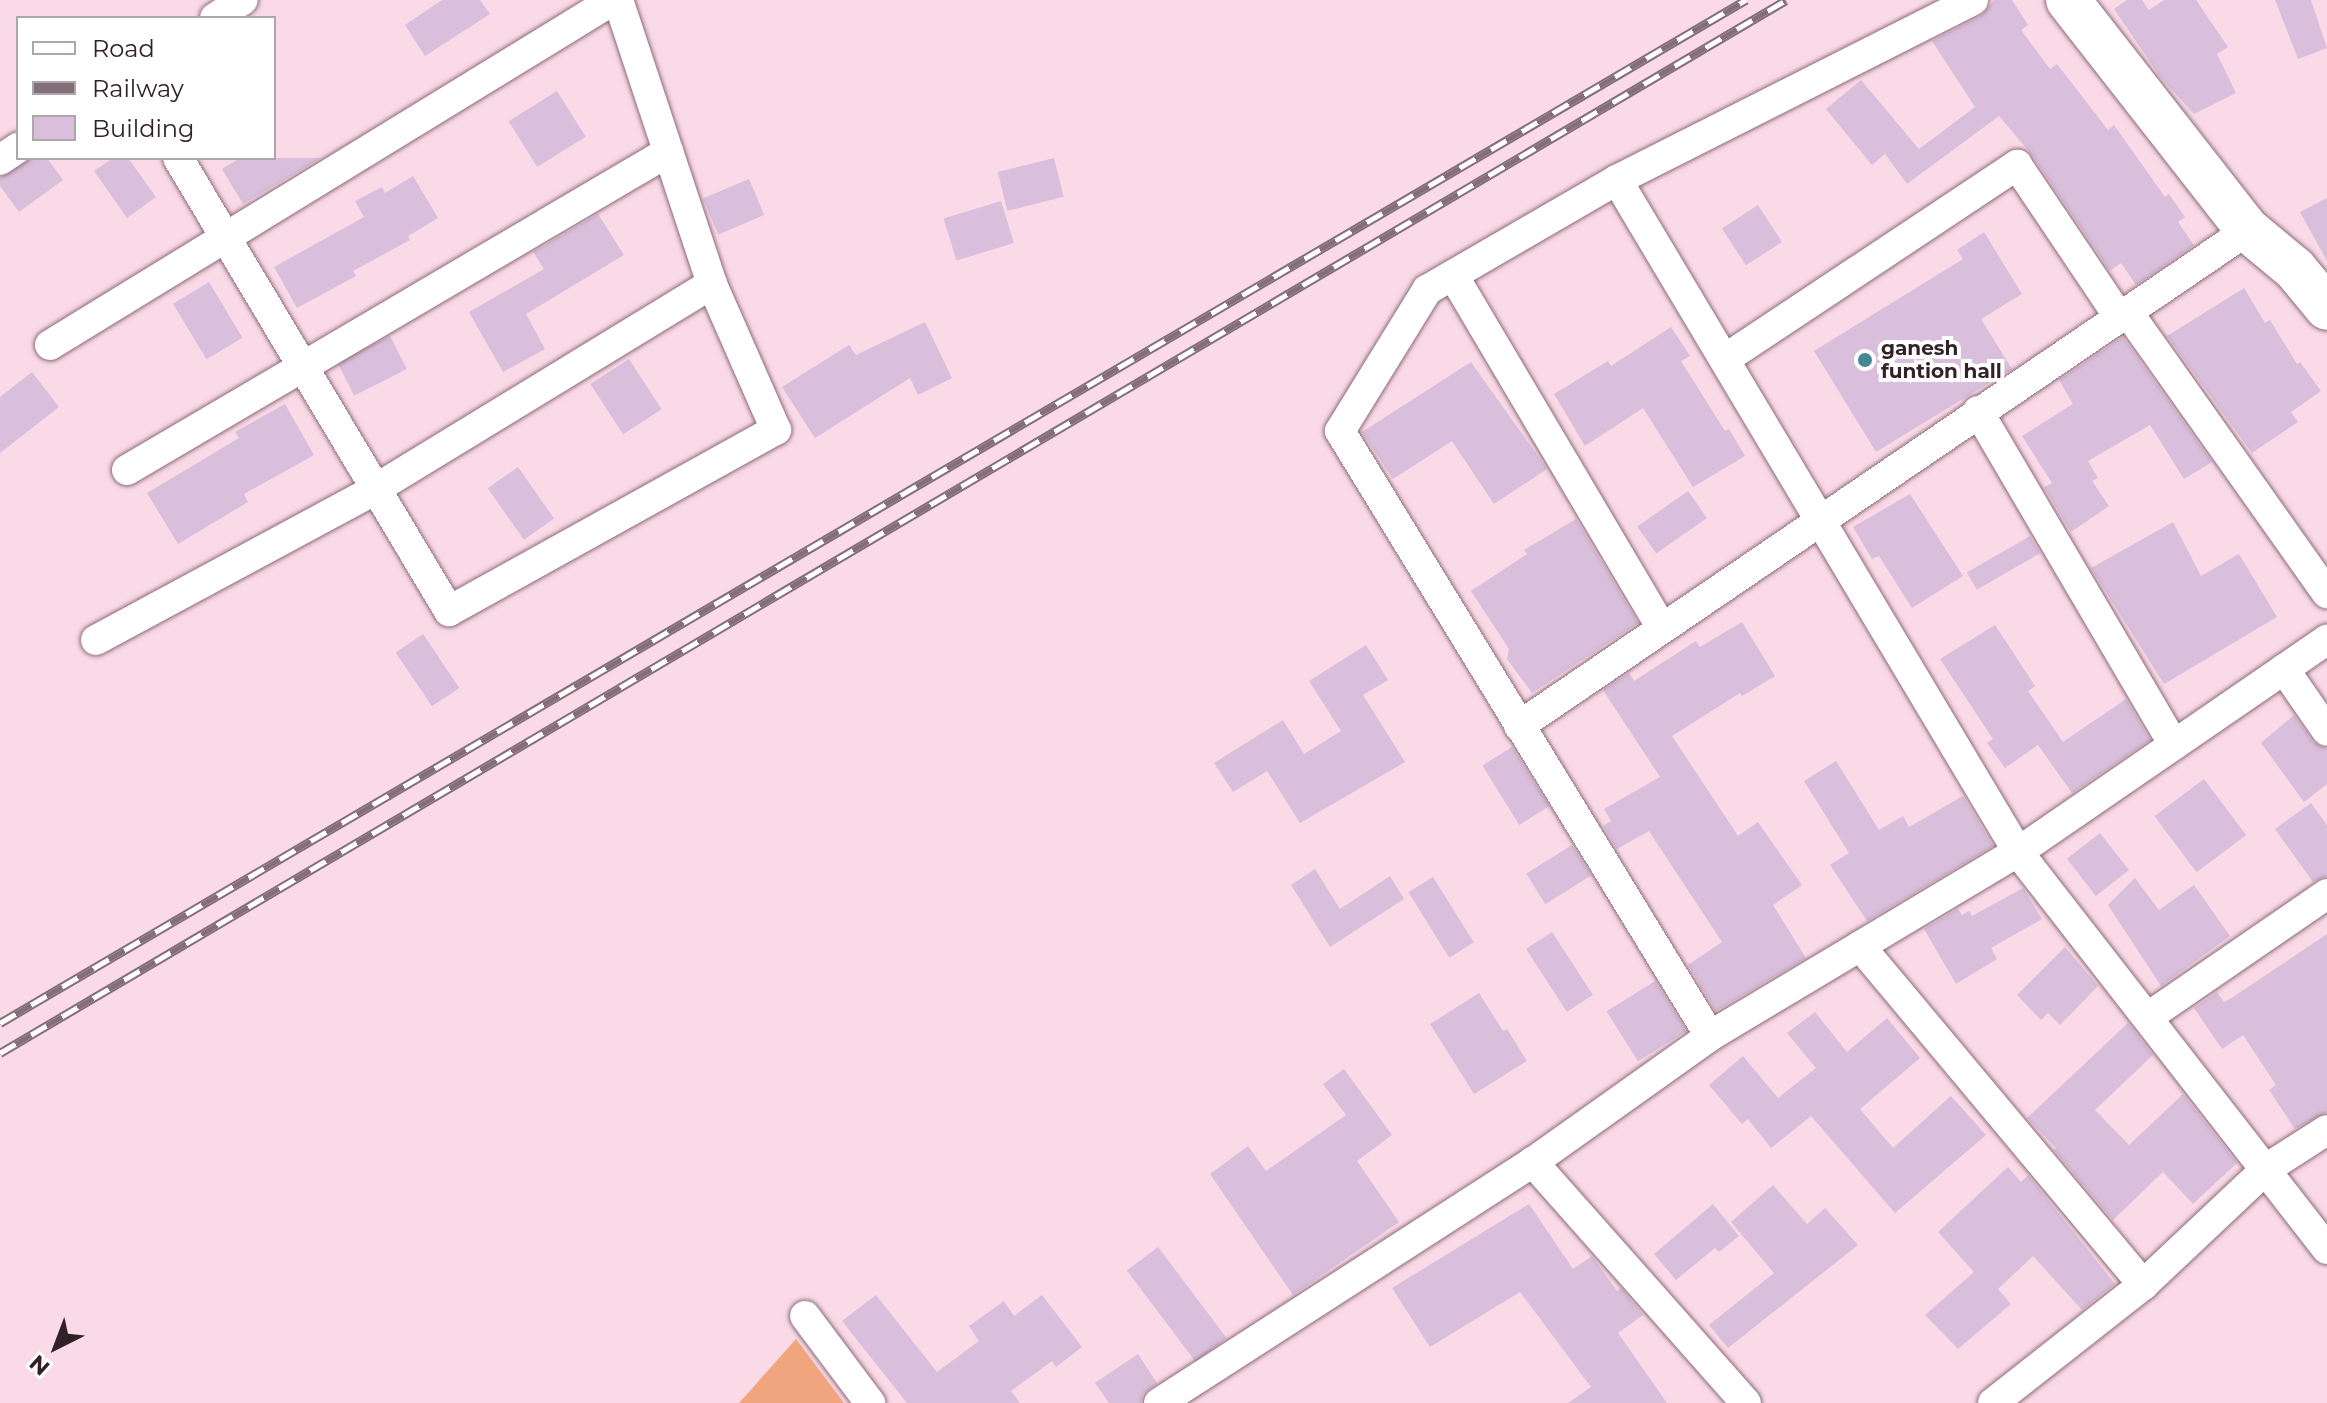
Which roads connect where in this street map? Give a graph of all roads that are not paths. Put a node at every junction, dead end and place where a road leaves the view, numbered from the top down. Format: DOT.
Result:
graph roads {
  1 [pos="243,0"];
  2 [pos="615,0"];
  3 [pos="1973,0"];
  4 [pos="2068,0"];
  5 [pos="218,16"];
  6 [pos="668,152"];
  7 [pos="179,160"];
  8 [pos="1617,180"];
  9 [pos="2248,230"];
  10 [pos="225,238"];
  11 [pos="1453,275"];
  12 [pos="712,284"];
  13 [pos="2327,308"];
  14 [pos="2123,314"];
  15 [pos="50,345"];
  16 [pos="1725,359"];
  17 [pos="300,365"];
  18 [pos="1978,411"];
  19 [pos="127,470"];
  20 [pos="374,490"];
  21 [pos="1819,518"];
  22 [pos="2327,593"];
  23 [pos="1661,627"];
  24 [pos="96,640"];
  25 [pos="2327,640"];
  26 [pos="2284,669"];
  27 [pos="1519,726"];
  28 [pos="2327,731"];
  29 [pos="2174,745"];
  30 [pos="2018,852"];
  31 [pos="2327,894"];
  32 [pos="1860,946"];
  33 [pos="2148,1017"];
  34 [pos="1710,1036"];
  35 [pos="2327,1130"];
  36 [pos="1533,1162"];
  37 [pos="2266,1169"];
  38 [pos="2327,1249"];
  39 [pos="2143,1285"];
  40 [pos="805,1316"];
  41 [pos="870,1403"];
  42 [pos="1159,1403"];
  43 [pos="1746,1403"];
  44 [pos="1993,1403"];
  1 -- 5 [label="street"];
  2 -- 6 [label="street"];
  2 -- 10 [label="street"];
  3 -- 8 [label="street"];
  4 -- 9 [label="main road"];
  6 -- 12 [label="street"];
  6 -- 17 [label="street"];
  7 -- 10 [label="street"];
  8 -- 11 [label="street"];
  8 -- 16 [label="street"];
  9 -- 13 [label="main road"];
  9 -- 14 [label="street"];
  10 -- 15 [label="street"];
  10 -- 17 [label="street"];
  11 -- 23 [label="street"];
  11 -- 27 [label="street"];
  12 -- 20 [label="street"];
  12 -- 20 [label="street"];
  14 -- 16 [label="street"];
  14 -- 18 [label="street"];
  14 -- 22 [label="street"];
  16 -- 21 [label="street"];
  17 -- 19 [label="street"];
  17 -- 20 [label="street"];
  18 -- 21 [label="street"];
  18 -- 29 [label="street"];
  20 -- 24 [label="street"];
  21 -- 23 [label="street"];
  21 -- 30 [label="street"];
  23 -- 27 [label="street"];
  25 -- 26 [label="street"];
  26 -- 28 [label="street"];
  26 -- 29 [label="street"];
  27 -- 34 [label="street"];
  29 -- 30 [label="street"];
  30 -- 32 [label="street"];
  30 -- 33 [label="street"];
  31 -- 33 [label="street"];
  32 -- 34 [label="street"];
  32 -- 39 [label="street"];
  33 -- 37 [label="street"];
  34 -- 36 [label="street"];
  35 -- 37 [label="street"];
  36 -- 42 [label="street"];
  36 -- 43 [label="street"];
  37 -- 38 [label="street"];
  37 -- 39 [label="street"];
  39 -- 44 [label="street"];
  40 -- 41 [label="street"];
}
